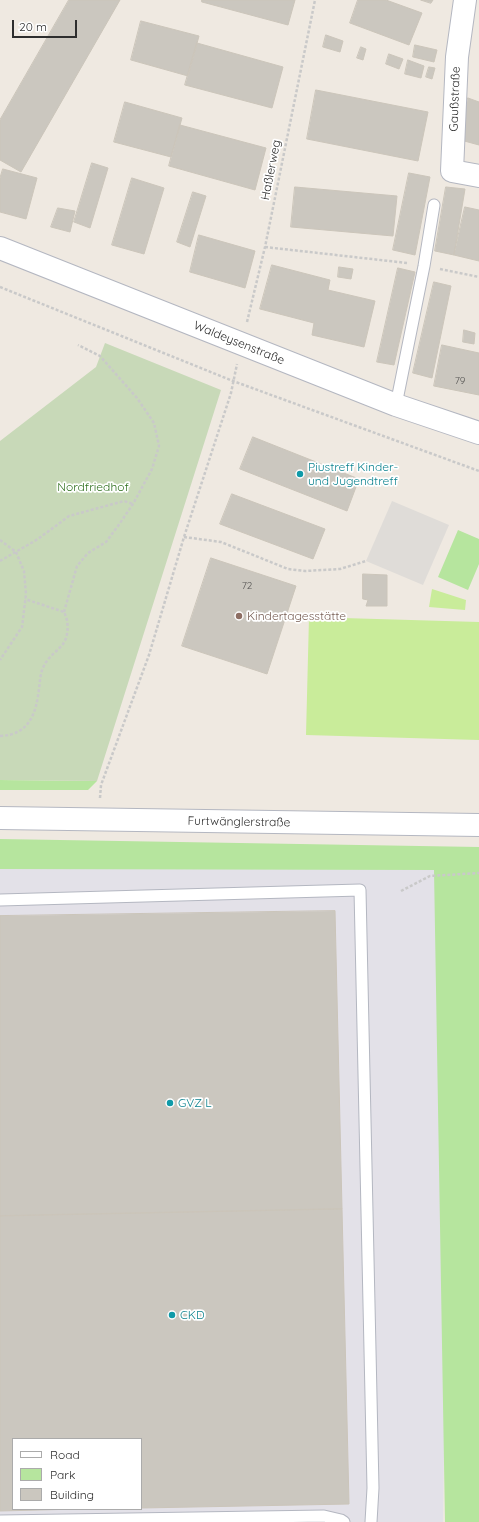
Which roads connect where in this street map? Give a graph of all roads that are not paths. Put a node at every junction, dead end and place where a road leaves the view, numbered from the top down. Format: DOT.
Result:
graph roads {
  1 [pos="465,0"];
  2 [pos="479,176"];
  3 [pos="434,205"];
  4 [pos="0,248"];
  5 [pos="396,405"];
  6 [pos="479,433"];
  7 [pos="0,818"];
  8 [pos="479,825"];
  9 [pos="0,900"];
  10 [pos="0,1521"];
  11 [pos="344,1522"];
  12 [pos="371,1522"];
  1 -- 2 [label="street, Gaußstraße"];
  3 -- 5 [label="lane"];
  4 -- 5 [label="street, Waldeysenstraße"];
  5 -- 6 [label="street, Waldeysenstraße"];
  7 -- 8 [label="street, Furtwänglerstraße"];
  9 -- 12 [label="lane"];
  10 -- 11 [label="lane"];
}
